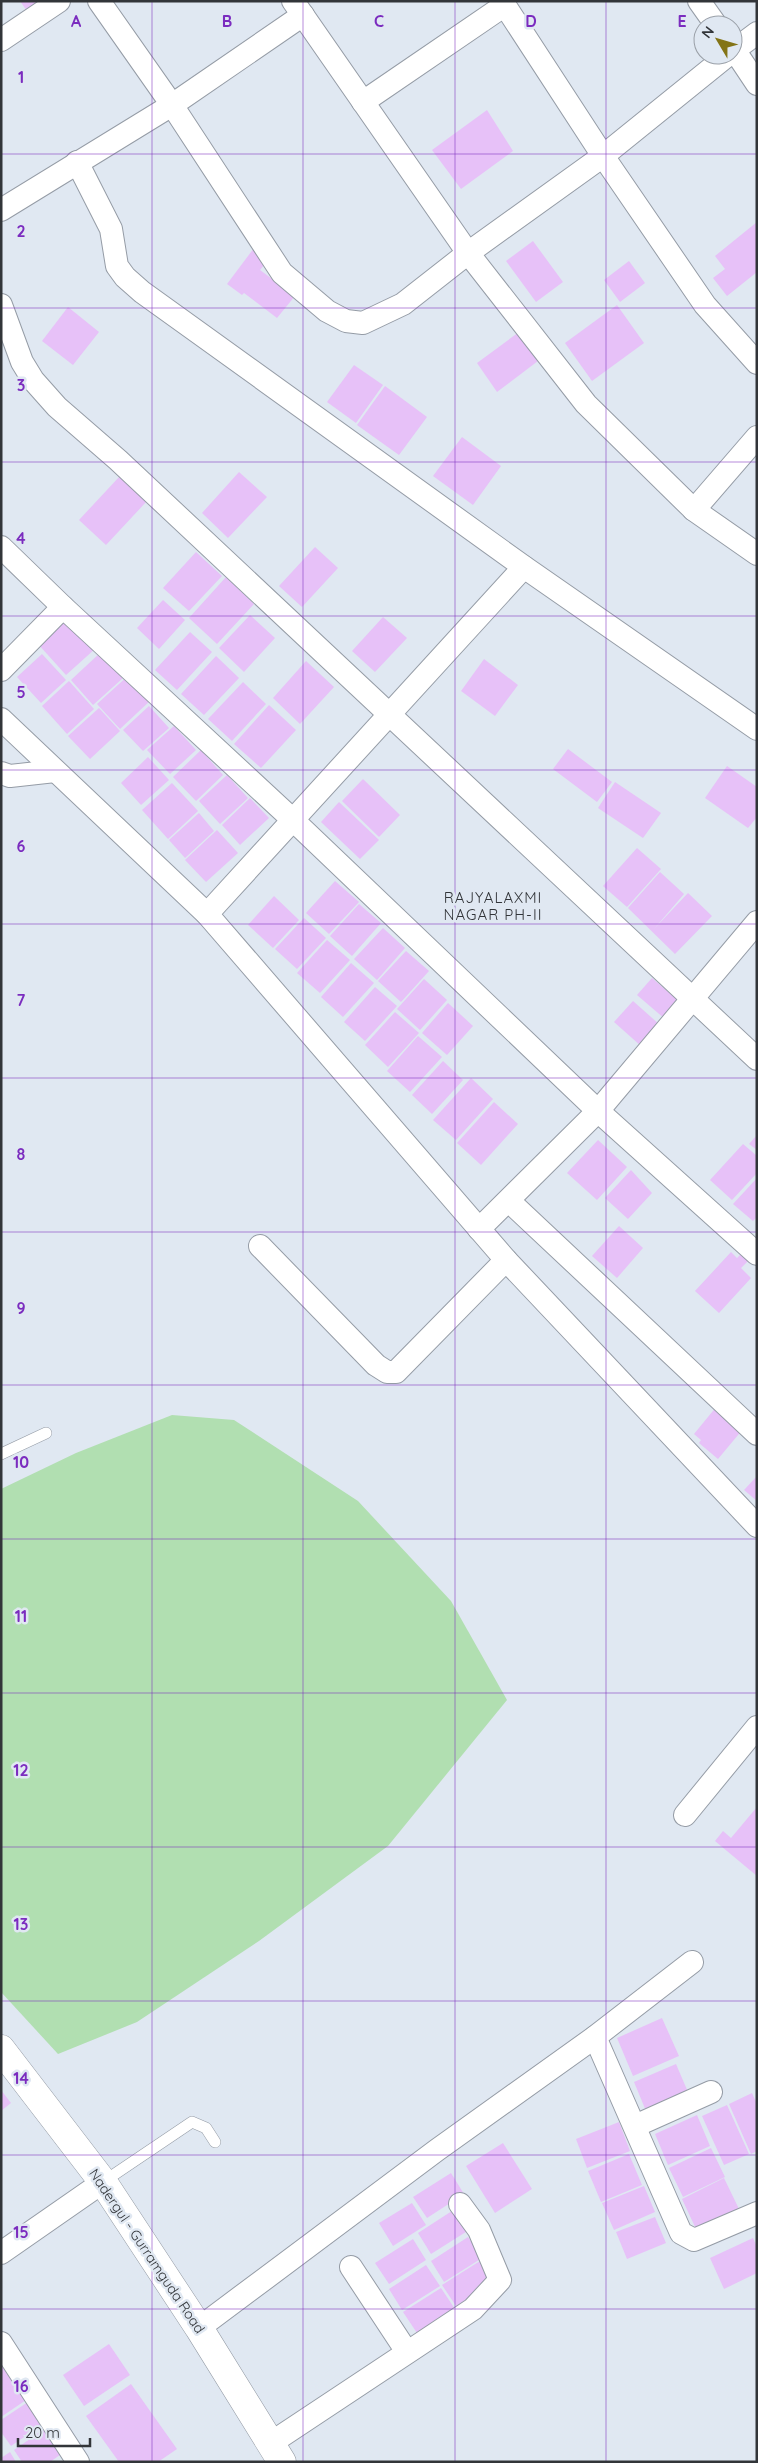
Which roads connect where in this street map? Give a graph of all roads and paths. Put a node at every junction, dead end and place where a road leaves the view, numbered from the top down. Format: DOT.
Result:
graph roads {
  1 [pos="59,1"];
  2 [pos="99,1"];
  3 [pos="699,1"];
  4 [pos="503,3"];
  5 [pos="298,8"];
  6 [pos="709,15"];
  7 [pos="757,33"];
  8 [pos="1,40"];
  9 [pos="743,43"];
  10 [pos="715,65"];
  11 [pos="743,65"];
  12 [pos="757,84"];
  13 [pos="363,102"];
  14 [pos="172,105"];
  15 [pos="604,156"];
  16 [pos="77,162"];
  17 [pos="1,210"];
  18 [pos="468,253"];
  19 [pos="1,305"];
  20 [pos="757,364"];
  21 [pos="757,437"];
  22 [pos="694,510"];
  23 [pos="1,547"];
  24 [pos="757,554"];
  25 [pos="524,566"];
  26 [pos="63,607"];
  27 [pos="1,670"];
  28 [pos="389,715"];
  29 [pos="1,719"];
  30 [pos="757,729"];
  31 [pos="56,771"];
  32 [pos="1,773"];
  33 [pos="293,820"];
  34 [pos="207,914"];
  35 [pos="757,922"];
  36 [pos="693,1000"];
  37 [pos="757,1059"];
  38 [pos="598,1111"];
  39 [pos="509,1201"];
  40 [pos="479,1229"];
  41 [pos="260,1246"];
  42 [pos="757,1254"];
  43 [pos="506,1260"];
  44 [pos="46,1433"];
  45 [pos="757,1434"];
  46 [pos="1,1454"];
  47 [pos="757,1526"];
  48 [pos="757,1727"];
  49 [pos="685,1815"];
  50 [pos="692,1962"];
  51 [pos="595,2037"];
  52 [pos="1,2048"];
  53 [pos="711,2092"];
  54 [pos="635,2126"];
  55 [pos="215,2142"];
  56 [pos="103,2182"];
  57 [pos="460,2204"];
  58 [pos="757,2213"];
  59 [pos="1,2253"];
  60 [pos="351,2267"];
  61 [pos="199,2328"];
  62 [pos="1,2343"];
  63 [pos="407,2352"];
  64 [pos="277,2452"];
  65 [pos="78,2462"];
  1 -- 8 [label="street"];
  2 -- 14 [label="street"];
  3 -- 6 [label="street"];
  4 -- 13 [label="street"];
  4 -- 15 [label="street"];
  5 -- 13 [label="street"];
  5 -- 14 [label="street"];
  7 -- 9 [label="street"];
  10 -- 15 [label="street"];
  11 -- 12 [label="street"];
  13 -- 18 [label="street"];
  14 -- 16 [label="street"];
  14 -- 18 [label="street"];
  15 -- 18 [label="street"];
  15 -- 20 [label="street"];
  16 -- 17 [label="street"];
  16 -- 25 [label="street"];
  18 -- 22 [label="street"];
  19 -- 28 [label="street"];
  21 -- 22 [label="street"];
  22 -- 24 [label="street"];
  23 -- 26 [label="street"];
  25 -- 28 [label="street"];
  25 -- 30 [label="street"];
  26 -- 27 [label="street"];
  26 -- 33 [label="street"];
  28 -- 33 [label="street"];
  28 -- 36 [label="street"];
  29 -- 31 [label="street"];
  31 -- 32 [label="street"];
  31 -- 34 [label="street"];
  33 -- 34 [label="street"];
  33 -- 38 [label="street"];
  34 -- 40 [label="street"];
  35 -- 36 [label="street"];
  36 -- 37 [label="street"];
  36 -- 38 [label="street"];
  38 -- 39 [label="street"];
  38 -- 42 [label="street"];
  39 -- 40 [label="street"];
  39 -- 45 [label="street"];
  40 -- 43 [label="street"];
  41 -- 43 [label="street"];
  43 -- 47 [label="street"];
  44 -- 46 [label="lane"];
  48 -- 49 [label="street"];
  50 -- 51 [label="street"];
  51 -- 54 [label="street"];
  51 -- 61 [label="street"];
  52 -- 56 [label="main road, Nadergul - Gurramguda Road"];
  53 -- 54 [label="street"];
  54 -- 58 [label="street"];
  55 -- 56 [label="lane"];
  56 -- 59 [label="street"];
  56 -- 61 [label="main road, Nadergul - Gurramguda Road"];
  57 -- 63 [label="street"];
  60 -- 63 [label="street"];
  61 -- 64 [label="main road, Nadergul - Gurramguda Road"];
  62 -- 65 [label="street"];
  63 -- 64 [label="street"];
}
